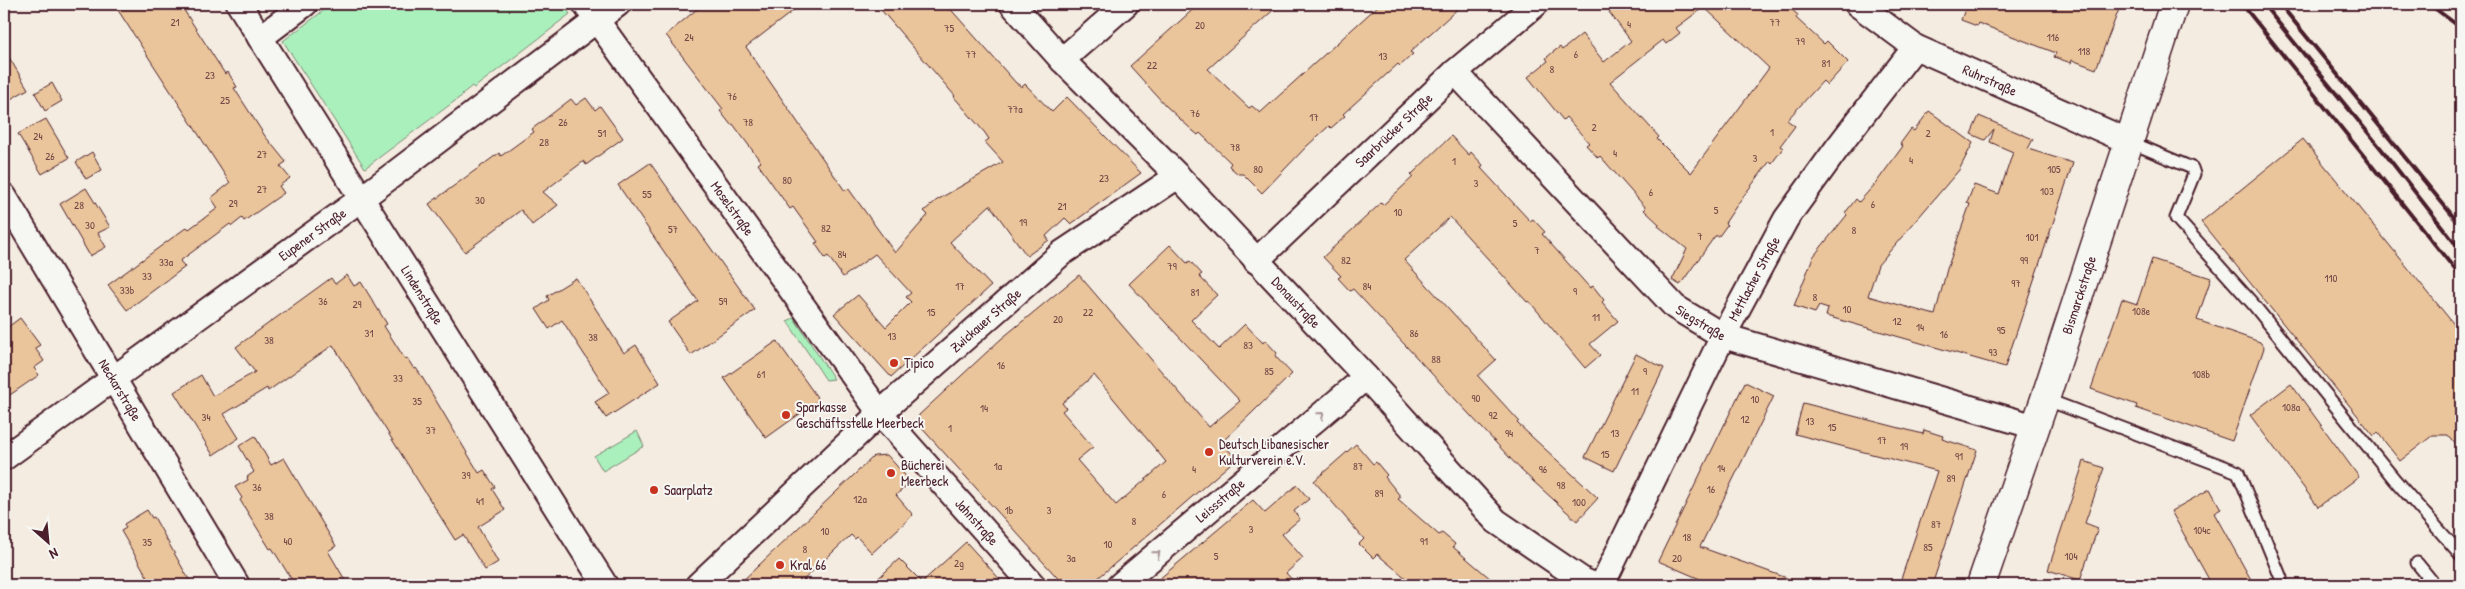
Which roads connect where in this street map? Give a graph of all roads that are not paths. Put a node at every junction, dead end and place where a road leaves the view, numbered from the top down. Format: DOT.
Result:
graph roads {
  1 [pos="239,4"];
  2 [pos="305,4"];
  3 [pos="618,4"];
  4 [pos="1012,4"];
  5 [pos="1126,4"];
  6 [pos="1536,4"];
  7 [pos="1857,4"];
  8 [pos="2174,4"];
  9 [pos="590,12"];
  10 [pos="260,38"];
  11 [pos="1914,47"];
  12 [pos="1062,60"];
  13 [pos="1455,72"];
  14 [pos="2130,142"];
  15 [pos="1178,176"];
  16 [pos="4,196"];
  17 [pos="361,199"];
  18 [pos="1256,261"];
  19 [pos="1723,336"];
  20 [pos="114,376"];
  21 [pos="1366,377"];
  22 [pos="2045,399"];
  23 [pos="880,413"];
  24 [pos="2036,427"];
  25 [pos="4,458"];
  26 [pos="2461,555"];
  27 [pos="2417,563"];
  28 [pos="2280,578"];
  29 [pos="237,585"];
  30 [pos="605,585"];
  31 [pos="698,585"];
  32 [pos="1033,585"];
  33 [pos="1120,585"];
  34 [pos="1594,585"];
  35 [pos="1602,585"];
  36 [pos="1980,585"];
  37 [pos="2435,585"];
  1 -- 10 [label="street, Lindenstraße"];
  2 -- 10 [label="street"];
  3 -- 9 [label="street, Eupener Straße"];
  4 -- 12 [label="street, Donaustraße"];
  5 -- 12 [label="street"];
  6 -- 13 [label="street, Saarbrücker Straße"];
  7 -- 11 [label="street, Ruhrstraße"];
  8 -- 14 [label="main road, Bismarckstraße"];
  9 -- 17 [label="street, Eupener Straße"];
  9 -- 23 [label="street, Moselstraße"];
  10 -- 17 [label="street, Lindenstraße"];
  11 -- 14 [label="street, Ruhrstraße"];
  11 -- 19 [label="street, Mettlacher Straße"];
  12 -- 15 [label="street, Donaustraße"];
  13 -- 18 [label="street, Saarbrücker Straße"];
  13 -- 19 [label="street, Siegstraße"];
  14 -- 22 [label="main road, Bismarckstraße"];
  14 -- 26 [label="lane"];
  15 -- 18 [label="street, Donaustraße"];
  15 -- 23 [label="street, Zwickauer Straße"];
  16 -- 20 [label="street, Neckarstraße"];
  17 -- 20 [label="street, Eupener Straße"];
  17 -- 30 [label="street, Lindenstraße"];
  18 -- 21 [label="street, Donaustraße"];
  19 -- 24 [label="street, Siegstraße"];
  19 -- 35 [label="street, Mettlacher Straße"];
  20 -- 25 [label="street, Eupener Straße"];
  20 -- 29 [label="street, Neckarstraße"];
  33 -- 21 [label="street, Leissstraße, one-way"];
  21 -- 34 [label="street, Donaustraße"];
  22 -- 24 [label="main road, Bismarckstraße"];
  22 -- 28 [label="lane"];
  23 -- 31 [label="street, Zwickauer Straße"];
  23 -- 32 [label="street, Jahnstraße"];
  24 -- 36 [label="main road, Bismarckstraße"];
  27 -- 37 [label="lane"];
}
